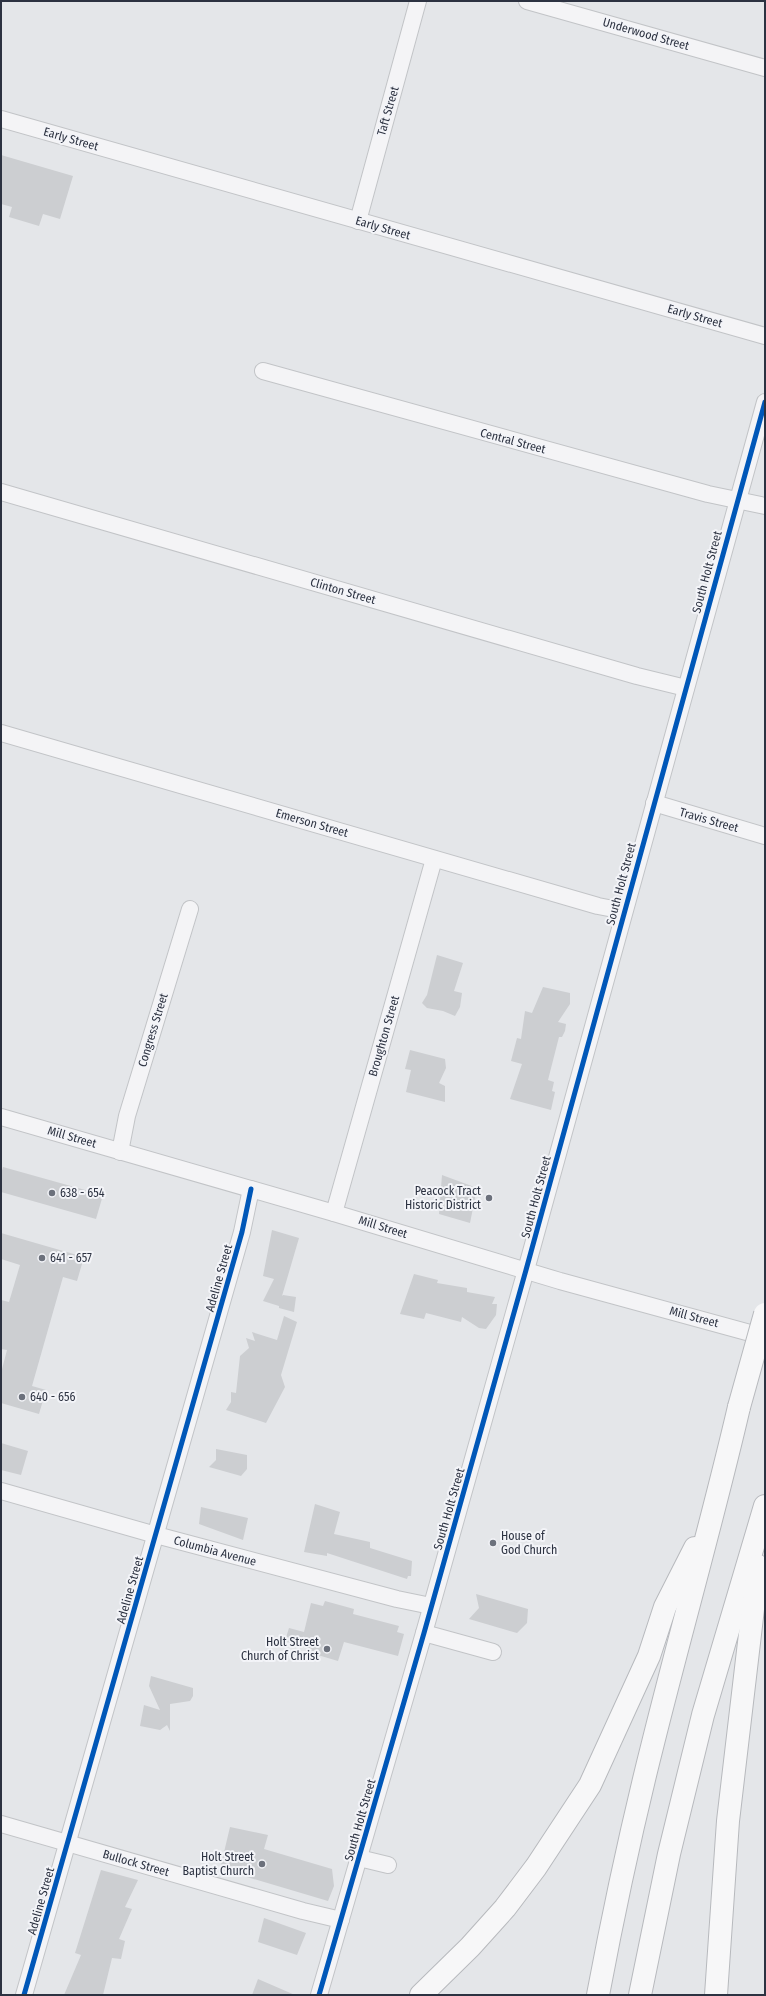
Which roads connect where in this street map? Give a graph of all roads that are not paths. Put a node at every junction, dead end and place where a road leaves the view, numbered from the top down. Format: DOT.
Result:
graph roads {
  1 [pos="418,1"];
  2 [pos="527,1"];
  3 [pos="765,68"];
  4 [pos="1,119"];
  5 [pos="358,221"];
  6 [pos="765,336"];
  7 [pos="263,371"];
  8 [pos="765,402"];
  9 [pos="1,492"];
  10 [pos="738,500"];
  11 [pos="765,506"];
  12 [pos="686,688"];
  13 [pos="1,733"];
  14 [pos="654,803"];
  15 [pos="765,836"];
  16 [pos="434,859"];
  17 [pos="190,909"];
  18 [pos="624,911"];
  19 [pos="1,1117"];
  20 [pos="120,1152"];
  21 [pos="251,1189"];
  22 [pos="334,1213"];
  23 [pos="526,1270"];
  24 [pos="765,1314"];
  25 [pos="765,1337"];
  26 [pos="1,1491"];
  27 [pos="716,1505"];
  28 [pos="765,1506"];
  29 [pos="156,1535"];
  30 [pos="431,1606"];
  31 [pos="424,1633"];
  32 [pos="493,1652"];
  33 [pos="1,1824"];
  34 [pos="68,1843"];
  35 [pos="360,1858"];
  36 [pos="388,1865"];
  37 [pos="341,1920"];
  38 [pos="24,1995"];
  39 [pos="319,1995"];
  40 [pos="421,1995"];
  41 [pos="598,1995"];
  42 [pos="640,1995"];
  43 [pos="716,1995"];
  1 -- 5 [label="street, Taft Street"];
  2 -- 3 [label="street, Underwood Street"];
  4 -- 5 [label="street, Early Street"];
  5 -- 6 [label="street, Early Street"];
  7 -- 10 [label="street, Central Street"];
  8 -- 10 [label="street, South Holt Street"];
  9 -- 12 [label="street, Clinton Street"];
  10 -- 11 [label="street, Central Street"];
  10 -- 12 [label="street, South Holt Street"];
  12 -- 14 [label="street, South Holt Street"];
  13 -- 16 [label="street, Emerson Street"];
  14 -- 15 [label="street, Travis Street"];
  14 -- 18 [label="street, South Holt Street"];
  16 -- 18 [label="street, Emerson Street"];
  16 -- 22 [label="street, Broughton Street"];
  17 -- 20 [label="street, Congress Street"];
  18 -- 23 [label="street, South Holt Street"];
  19 -- 20 [label="street, Mill Street"];
  20 -- 21 [label="street, Mill Street"];
  21 -- 22 [label="street, Mill Street"];
  21 -- 29 [label="street, Adeline Street"];
  22 -- 23 [label="street, Mill Street"];
  23 -- 25 [label="street, Mill Street"];
  23 -- 30 [label="street, South Holt Street"];
  24 -- 27 [label="highway, bridge"];
  26 -- 29 [label="street, Columbia Avenue"];
  27 -- 40 [label="highway"];
  27 -- 41 [label="highway"];
  28 -- 42 [label="highway"];
  28 -- 43 [label="highway"];
  29 -- 30 [label="street, Columbia Avenue"];
  29 -- 34 [label="street, Adeline Street"];
  30 -- 31 [label="street, South Holt Street"];
  31 -- 32 [label="street"];
  31 -- 35 [label="street, South Holt Street"];
  33 -- 34 [label="street, Bullock Street"];
  34 -- 37 [label="street, Bullock Street"];
  34 -- 38 [label="street, Adeline Street"];
  35 -- 36 [label="street"];
  35 -- 37 [label="street, South Holt Street"];
  37 -- 39 [label="street, South Holt Street"];
}
